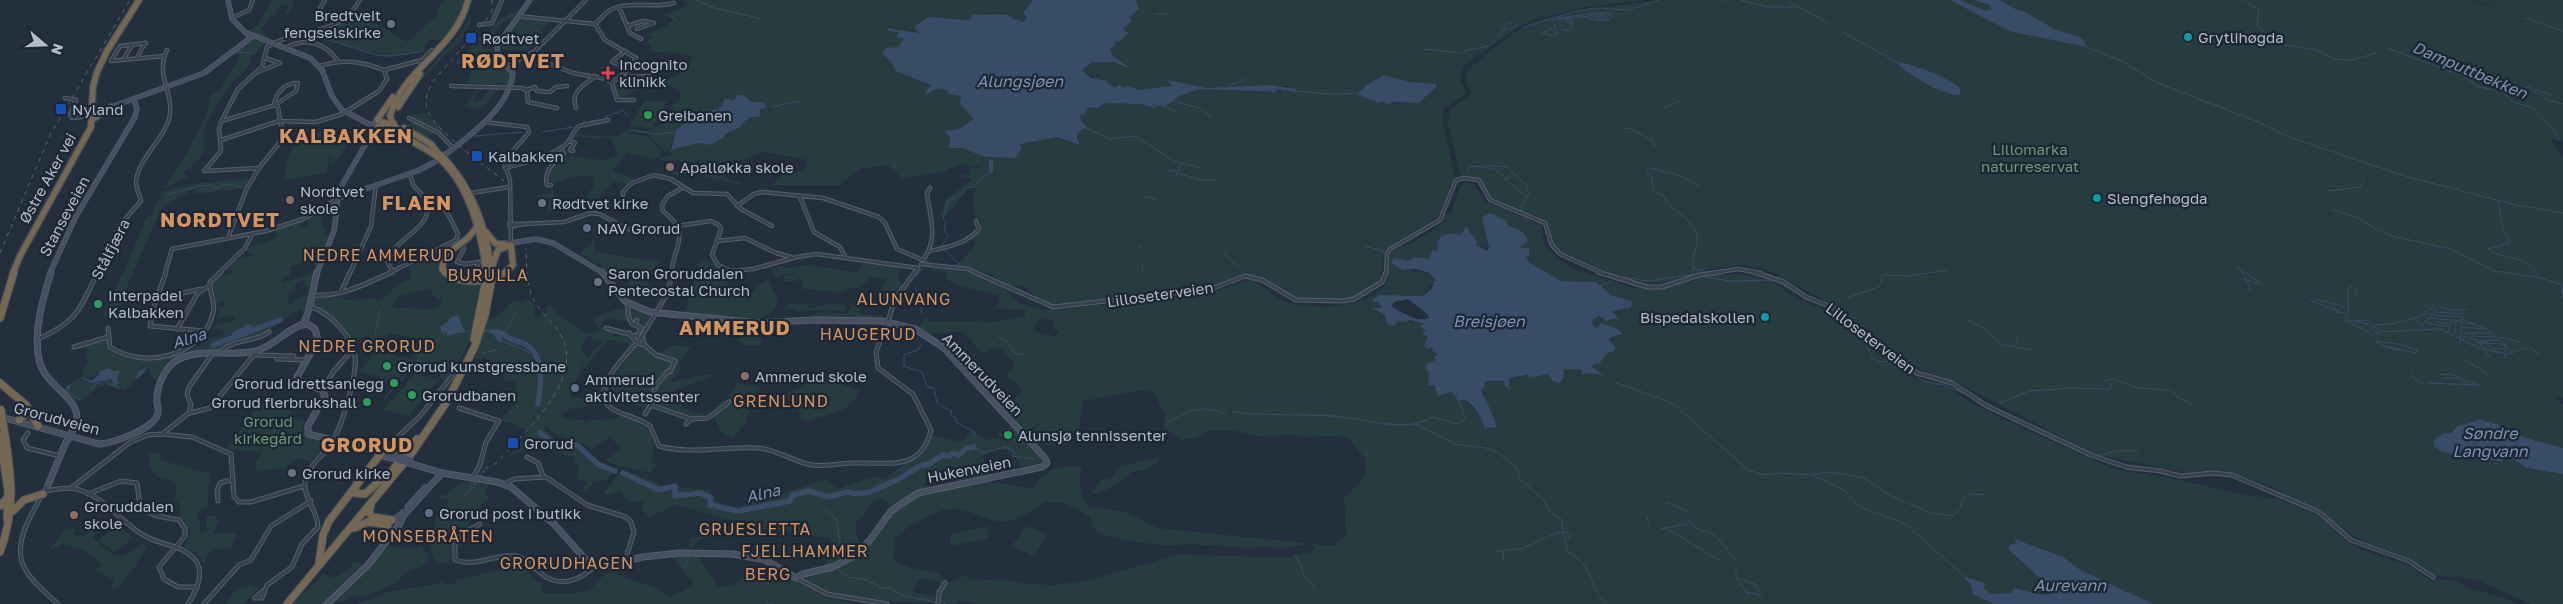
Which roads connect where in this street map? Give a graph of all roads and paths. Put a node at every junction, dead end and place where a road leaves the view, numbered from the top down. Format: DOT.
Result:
graph roads {
  1 [pos="137,0"];
  2 [pos="228,0"];
  3 [pos="253,0"];
  4 [pos="325,0"];
  5 [pos="360,0"];
  6 [pos="468,0"];
  7 [pos="472,0"];
  8 [pos="502,0"];
  9 [pos="530,0"];
  10 [pos="586,0"];
  11 [pos="674,3"];
  12 [pos="619,7"];
  13 [pos="349,16"];
  14 [pos="518,16"];
  15 [pos="232,18"];
  16 [pos="566,19"];
  17 [pos="595,24"];
  18 [pos="479,25"];
  19 [pos="627,26"];
  20 [pos="638,29"];
  21 [pos="253,37"];
  22 [pos="641,39"];
  23 [pos="272,42"];
  24 [pos="132,44"];
  25 [pos="287,48"];
  26 [pos="167,50"];
  27 [pos="432,50"];
  28 [pos="625,52"];
  29 [pos="164,56"];
  30 [pos="529,56"];
  31 [pos="137,58"];
  32 [pos="265,58"];
  33 [pos="123,60"];
  34 [pos="338,60"];
  35 [pos="509,65"];
  36 [pos="679,65"];
  37 [pos="320,66"];
  38 [pos="384,70"];
  39 [pos="628,70"];
  40 [pos="258,72"];
  41 [pos="419,74"];
  42 [pos="596,76"];
  43 [pos="620,77"];
  44 [pos="650,81"];
  45 [pos="612,83"];
  46 [pos="451,86"];
  47 [pos="567,86"];
  48 [pos="165,88"];
  49 [pos="511,88"];
  50 [pos="526,90"];
  51 [pos="65,98"];
  52 [pos="134,99"];
  53 [pos="634,100"];
  54 [pos="274,105"];
  55 [pos="111,107"];
  56 [pos="398,107"];
  57 [pos="557,108"];
  58 [pos="576,108"];
  59 [pos="347,112"];
  60 [pos="92,114"];
  61 [pos="387,116"];
  62 [pos="82,117"];
  63 [pos="410,118"];
  64 [pos="280,121"];
  65 [pos="221,122"];
  66 [pos="484,122"];
  67 [pos="599,122"];
  68 [pos="376,124"];
  69 [pos="389,124"];
  70 [pos="404,128"];
  71 [pos="221,140"];
  72 [pos="569,141"];
  73 [pos="419,145"];
  74 [pos="453,148"];
  75 [pos="561,148"];
  76 [pos="573,151"];
  77 [pos="438,153"];
  78 [pos="446,154"];
  79 [pos="436,162"];
  80 [pos="259,168"];
  81 [pos="504,168"];
  82 [pos="410,174"];
  83 [pos="551,184"];
  84 [pos="376,185"];
  85 [pos="509,187"];
  86 [pos="682,188"];
  87 [pos="930,188"];
  88 [pos="471,193"];
  89 [pos="623,195"];
  90 [pos="800,197"];
  91 [pos="338,199"];
  92 [pos="429,202"];
  93 [pos="737,206"];
  94 [pos="976,221"];
  95 [pos="510,225"];
  96 [pos="477,226"];
  97 [pos="772,226"];
  98 [pos="680,227"];
  99 [pos="484,230"];
  100 [pos="252,235"];
  101 [pos="228,239"];
  102 [pos="717,241"];
  103 [pos="463,243"];
  104 [pos="483,244"];
  105 [pos="511,244"];
  106 [pos="930,252"];
  107 [pos="794,258"];
  108 [pos="846,258"];
  109 [pos="922,262"];
  110 [pos="918,268"];
  111 [pos="476,269"];
  112 [pos="393,272"];
  113 [pos="489,272"];
  114 [pos="209,286"];
  115 [pos="202,289"];
  116 [pos="340,292"];
  117 [pos="312,298"];
  118 [pos="155,299"];
  119 [pos="0,300"];
  120 [pos="628,303"];
  121 [pos="311,307"];
  122 [pos="658,312"];
  123 [pos="0,318"];
  124 [pos="637,320"];
  125 [pos="887,322"];
  126 [pos="305,324"];
  127 [pos="635,325"];
  128 [pos="108,328"];
  129 [pos="606,328"];
  130 [pos="177,329"];
  131 [pos="204,331"];
  132 [pos="269,332"];
  133 [pos="629,333"];
  134 [pos="636,335"];
  135 [pos="108,337"];
  136 [pos="37,339"];
  137 [pos="475,342"];
  138 [pos="638,343"];
  139 [pos="644,344"];
  140 [pos="74,347"];
  141 [pos="353,349"];
  142 [pos="214,352"];
  143 [pos="220,352"];
  144 [pos="256,353"];
  145 [pos="182,355"];
  146 [pos="307,360"];
  147 [pos="457,370"];
  148 [pos="0,383"];
  149 [pos="322,390"];
  150 [pos="729,402"];
  151 [pos="0,405"];
  152 [pos="651,405"];
  153 [pos="459,408"];
  154 [pos="1,409"];
  155 [pos="29,411"];
  156 [pos="189,413"];
  157 [pos="645,414"];
  158 [pos="691,419"];
  159 [pos="1,420"];
  160 [pos="19,420"];
  161 [pos="686,424"];
  162 [pos="38,426"];
  163 [pos="28,433"];
  164 [pos="162,434"];
  165 [pos="0,436"];
  166 [pos="71,436"];
  167 [pos="333,441"];
  168 [pos="381,453"];
  169 [pos="1042,455"];
  170 [pos="61,456"];
  171 [pos="527,457"];
  172 [pos="397,461"];
  173 [pos="442,472"];
  174 [pos="543,476"];
  175 [pos="233,478"];
  176 [pos="472,479"];
  177 [pos="505,484"];
  178 [pos="48,485"];
  179 [pos="356,485"];
  180 [pos="304,486"];
  181 [pos="71,488"];
  182 [pos="44,493"];
  183 [pos="88,494"];
  184 [pos="9,496"];
  185 [pos="375,500"];
  186 [pos="218,501"];
  187 [pos="311,501"];
  188 [pos="0,506"];
  189 [pos="0,510"];
  190 [pos="10,515"];
  191 [pos="394,523"];
  192 [pos="480,524"];
  193 [pos="348,532"];
  194 [pos="0,541"];
  195 [pos="174,548"];
  196 [pos="0,552"];
  197 [pos="625,561"];
  198 [pos="319,563"];
  199 [pos="596,565"];
  200 [pos="2433,577"];
  201 [pos="796,578"];
  202 [pos="944,583"];
  203 [pos="303,586"];
  204 [pos="197,587"];
  205 [pos="263,591"];
  206 [pos="58,604"];
  207 [pos="188,604"];
  208 [pos="204,604"];
  209 [pos="287,604"];
  210 [pos="327,604"];
  211 [pos="887,604"];
  212 [pos="938,604"];
  1 -- 60 [label="highway, Østre Aker vei"];
  2 -- 15 [label="street"];
  3 -- 15 [label="street"];
  4 -- 13 [label="street"];
  5 -- 13 [label="street"];
  6 -- 41 [label="highway"];
  7 -- 41 [label="highway"];
  8 -- 18 [label="street"];
  9 -- 14 [label="street"];
  10 -- 16 [label="street"];
  11 -- 12 [label="street"];
  12 -- 17 [label="street"];
  12 -- 19 [label="street"];
  13 -- 23 [label="street"];
  14 -- 16 [label="street"];
  14 -- 35 [label="street"];
  15 -- 21 [label="street"];
  16 -- 17 [label="street"];
  16 -- 30 [label="street"];
  17 -- 28 [label="street"];
  19 -- 20 [label="street"];
  19 -- 22 [label="street"];
  21 -- 23 [label="street"];
  21 -- 48 [label="street"];
  23 -- 25 [label="street"];
  23 -- 32 [label="street"];
  24 -- 31 [label="street"];
  24 -- 33 [label="street"];
  24 -- 33 [label="street"];
  25 -- 34 [label="street"];
  25 -- 37 [label="street"];
  26 -- 29 [label="street"];
  27 -- 38 [label="street"];
  28 -- 39 [label="street"];
  28 -- 39 [label="street"];
  29 -- 31 [label="street"];
  29 -- 48 [label="street"];
  30 -- 35 [label="street"];
  30 -- 42 [label="street"];
  31 -- 33 [label="street"];
  32 -- 40 [label="street"];
  32 -- 40 [label="street"];
  34 -- 37 [label="street"];
  34 -- 38 [label="street"];
  35 -- 49 [label="street"];
  36 -- 39 [label="street"];
  37 -- 59 [label="street"];
  38 -- 59 [label="street"];
  39 -- 43 [label="street"];
  40 -- 65 [label="street"];
  41 -- 56 [label="highway"];
  41 -- 68 [label="highway"];
  41 -- 73 [label="highway"];
  41 -- 77 [label="highway"];
  42 -- 45 [label="street"];
  42 -- 58 [label="street"];
  43 -- 44 [label="street"];
  43 -- 45 [label="street"];
  45 -- 53 [label="street"];
  46 -- 49 [label="street"];
  47 -- 50 [label="street"];
  48 -- 52 [label="street"];
  48 -- 136 [label="street, Stålfjæra"];
  49 -- 50 [label="street"];
  49 -- 66 [label="street"];
  50 -- 57 [label="street"];
  51 -- 62 [label="street"];
  52 -- 55 [label="street"];
  52 -- 136 [label="street, Stanseveien"];
  54 -- 54 [label="street"];
  54 -- 64 [label="street"];
  54 -- 65 [label="street"];
  55 -- 60 [label="highway"];
  55 -- 60 [label="highway"];
  59 -- 64 [label="street"];
  59 -- 68 [label="street"];
  60 -- 62 [label="street"];
  60 -- 62 [label="street"];
  60 -- 119 [label="highway, Østre Aker vei"];
  60 -- 123 [label="highway, Østre Aker vei"];
  61 -- 68 [label="highway"];
  63 -- 74 [label="street"];
  64 -- 71 [label="street"];
  64 -- 80 [label="street"];
  65 -- 71 [label="street"];
  66 -- 74 [label="street"];
  66 -- 81 [label="street"];
  67 -- 72 [label="street"];
  68 -- 69 [label="highway"];
  68 -- 73 [label="highway"];
  68 -- 91 [label="street"];
  70 -- 77 [label="highway"];
  71 -- 80 [label="street"];
  72 -- 75 [label="street"];
  72 -- 76 [label="street"];
  73 -- 96 [label="highway"];
  74 -- 78 [label="street"];
  75 -- 81 [label="street"];
  75 -- 83 [label="street"];
  77 -- 99 [label="highway"];
  79 -- 82 [label="street"];
  80 -- 101 [label="street"];
  81 -- 85 [label="street"];
  82 -- 84 [label="street"];
  82 -- 92 [label="street"];
  84 -- 91 [label="street"];
  84 -- 116 [label="street"];
  85 -- 88 [label="street"];
  85 -- 95 [label="street"];
  86 -- 89 [label="street"];
  86 -- 93 [label="street"];
  86 -- 98 [label="street"];
  87 -- 106 [label="street"];
  90 -- 93 [label="street"];
  90 -- 108 [label="street"];
  90 -- 109 [label="street"];
  91 -- 100 [label="street"];
  91 -- 117 [label="street"];
  92 -- 112 [label="street"];
  92 -- 112 [label="street"];
  93 -- 97 [label="street"];
  94 -- 106 [label="street"];
  95 -- 98 [label="street"];
  95 -- 105 [label="street"];
  96 -- 103 [label="highway"];
  96 -- 104 [label="highway"];
  98 -- 102 [label="street"];
  98 -- 122 [label="street"];
  99 -- 105 [label="highway"];
  99 -- 113 [label="highway"];
  100 -- 101 [label="street"];
  100 -- 114 [label="street"];
  101 -- 118 [label="street"];
  102 -- 107 [label="street"];
  102 -- 107 [label="street"];
  103 -- 104 [label="highway"];
  103 -- 105 [label="highway"];
  103 -- 111 [label="street"];
  104 -- 113 [label="highway"];
  105 -- 113 [label="highway"];
  105 -- 120 [label="street"];
  106 -- 109 [label="street"];
  107 -- 108 [label="street"];
  108 -- 110 [label="street"];
  109 -- 110 [label="street"];
  109 -- 200 [label="street, Lilloseterveien"];
  110 -- 125 [label="street"];
  112 -- 116 [label="street"];
  113 -- 137 [label="highway, bridge"];
  114 -- 115 [label="street"];
  114 -- 131 [label="street"];
  115 -- 118 [label="street"];
  115 -- 130 [label="street"];
  116 -- 117 [label="street"];
  117 -- 121 [label="street"];
  118 -- 130 [label="street"];
  120 -- 122 [label="street, Ammerudveien"];
  120 -- 127 [label="street"];
  121 -- 126 [label="street"];
  121 -- 141 [label="street"];
  122 -- 125 [label="street, Ammerudveien"];
  122 -- 138 [label="street"];
  124 -- 127 [label="street"];
  125 -- 138 [label="street"];
  125 -- 169 [label="street, Ammerudveien"];
  126 -- 144 [label="street, Grorudveien"];
  126 -- 146 [label="street"];
  127 -- 134 [label="street"];
  128 -- 135 [label="street"];
  129 -- 133 [label="street"];
  130 -- 131 [label="street"];
  131 -- 145 [label="street"];
  132 -- 143 [label="street"];
  133 -- 134 [label="street"];
  133 -- 138 [label="street"];
  134 -- 139 [label="street"];
  135 -- 140 [label="street"];
  135 -- 145 [label="street"];
  136 -- 166 [label="street, Stanseveien"];
  137 -- 172 [label="highway"];
  137 -- 185 [label="highway"];
  138 -- 139 [label="street"];
  139 -- 152 [label="street"];
  141 -- 149 [label="street"];
  141 -- 167 [label="street"];
  142 -- 143 [label="street, Grorudveien"];
  142 -- 145 [label="street, Grorudveien"];
  142 -- 156 [label="street"];
  143 -- 144 [label="street, Grorudveien"];
  144 -- 146 [label="street"];
  144 -- 156 [label="street"];
  145 -- 166 [label="street, Grorudveien"];
  146 -- 149 [label="street"];
  147 -- 168 [label="street"];
  148 -- 155 [label="highway"];
  149 -- 167 [label="street"];
  150 -- 158 [label="street"];
  151 -- 154 [label="highway"];
  152 -- 157 [label="street"];
  152 -- 158 [label="street"];
  153 -- 176 [label="street"];
  154 -- 159 [label="highway, bridge"];
  155 -- 160 [label="highway"];
  155 -- 162 [label="highway"];
  156 -- 164 [label="street"];
  158 -- 161 [label="street"];
  159 -- 160 [label="street, Grorudveien"];
  159 -- 190 [label="highway"];
  160 -- 162 [label="street, Grorudveien"];
  162 -- 166 [label="street, Grorudveien"];
  163 -- 170 [label="street, Grorudveien"];
  164 -- 175 [label="street"];
  164 -- 181 [label="street"];
  165 -- 184 [label="highway"];
  166 -- 170 [label="street, Stanseveien"];
  167 -- 168 [label="street"];
  167 -- 180 [label="street"];
  168 -- 172 [label="street"];
  168 -- 179 [label="highway"];
  169 -- 201 [label="street, Hukenveien"];
  170 -- 178 [label="street"];
  171 -- 174 [label="street"];
  172 -- 173 [label="street, bridge"];
  172 -- 179 [label="highway"];
  172 -- 198 [label="highway"];
  173 -- 176 [label="street"];
  173 -- 191 [label="street"];
  174 -- 177 [label="street"];
  174 -- 197 [label="street"];
  175 -- 180 [label="street"];
  175 -- 186 [label="street"];
  176 -- 177 [label="street"];
  177 -- 199 [label="street"];
  178 -- 182 [label="street"];
  179 -- 198 [label="highway"];
  180 -- 187 [label="street"];
  181 -- 182 [label="street"];
  181 -- 183 [label="street"];
  182 -- 190 [label="highway"];
  182 -- 206 [label="street"];
  183 -- 195 [label="street"];
  183 -- 195 [label="street"];
  184 -- 188 [label="highway"];
  184 -- 190 [label="highway"];
  185 -- 191 [label="highway"];
  185 -- 193 [label="highway"];
  187 -- 205 [label="street"];
  187 -- 208 [label="street"];
  189 -- 190 [label="highway"];
  190 -- 194 [label="highway"];
  190 -- 196 [label="highway"];
  191 -- 193 [label="highway"];
  191 -- 210 [label="street"];
  192 -- 199 [label="street"];
  193 -- 203 [label="highway"];
  195 -- 204 [label="street"];
  195 -- 204 [label="street"];
  197 -- 199 [label="street"];
  197 -- 201 [label="street"];
  198 -- 203 [label="highway"];
  201 -- 211 [label="street"];
  202 -- 212 [label="street"];
  203 -- 209 [label="highway"];
  204 -- 207 [label="street"];
}
